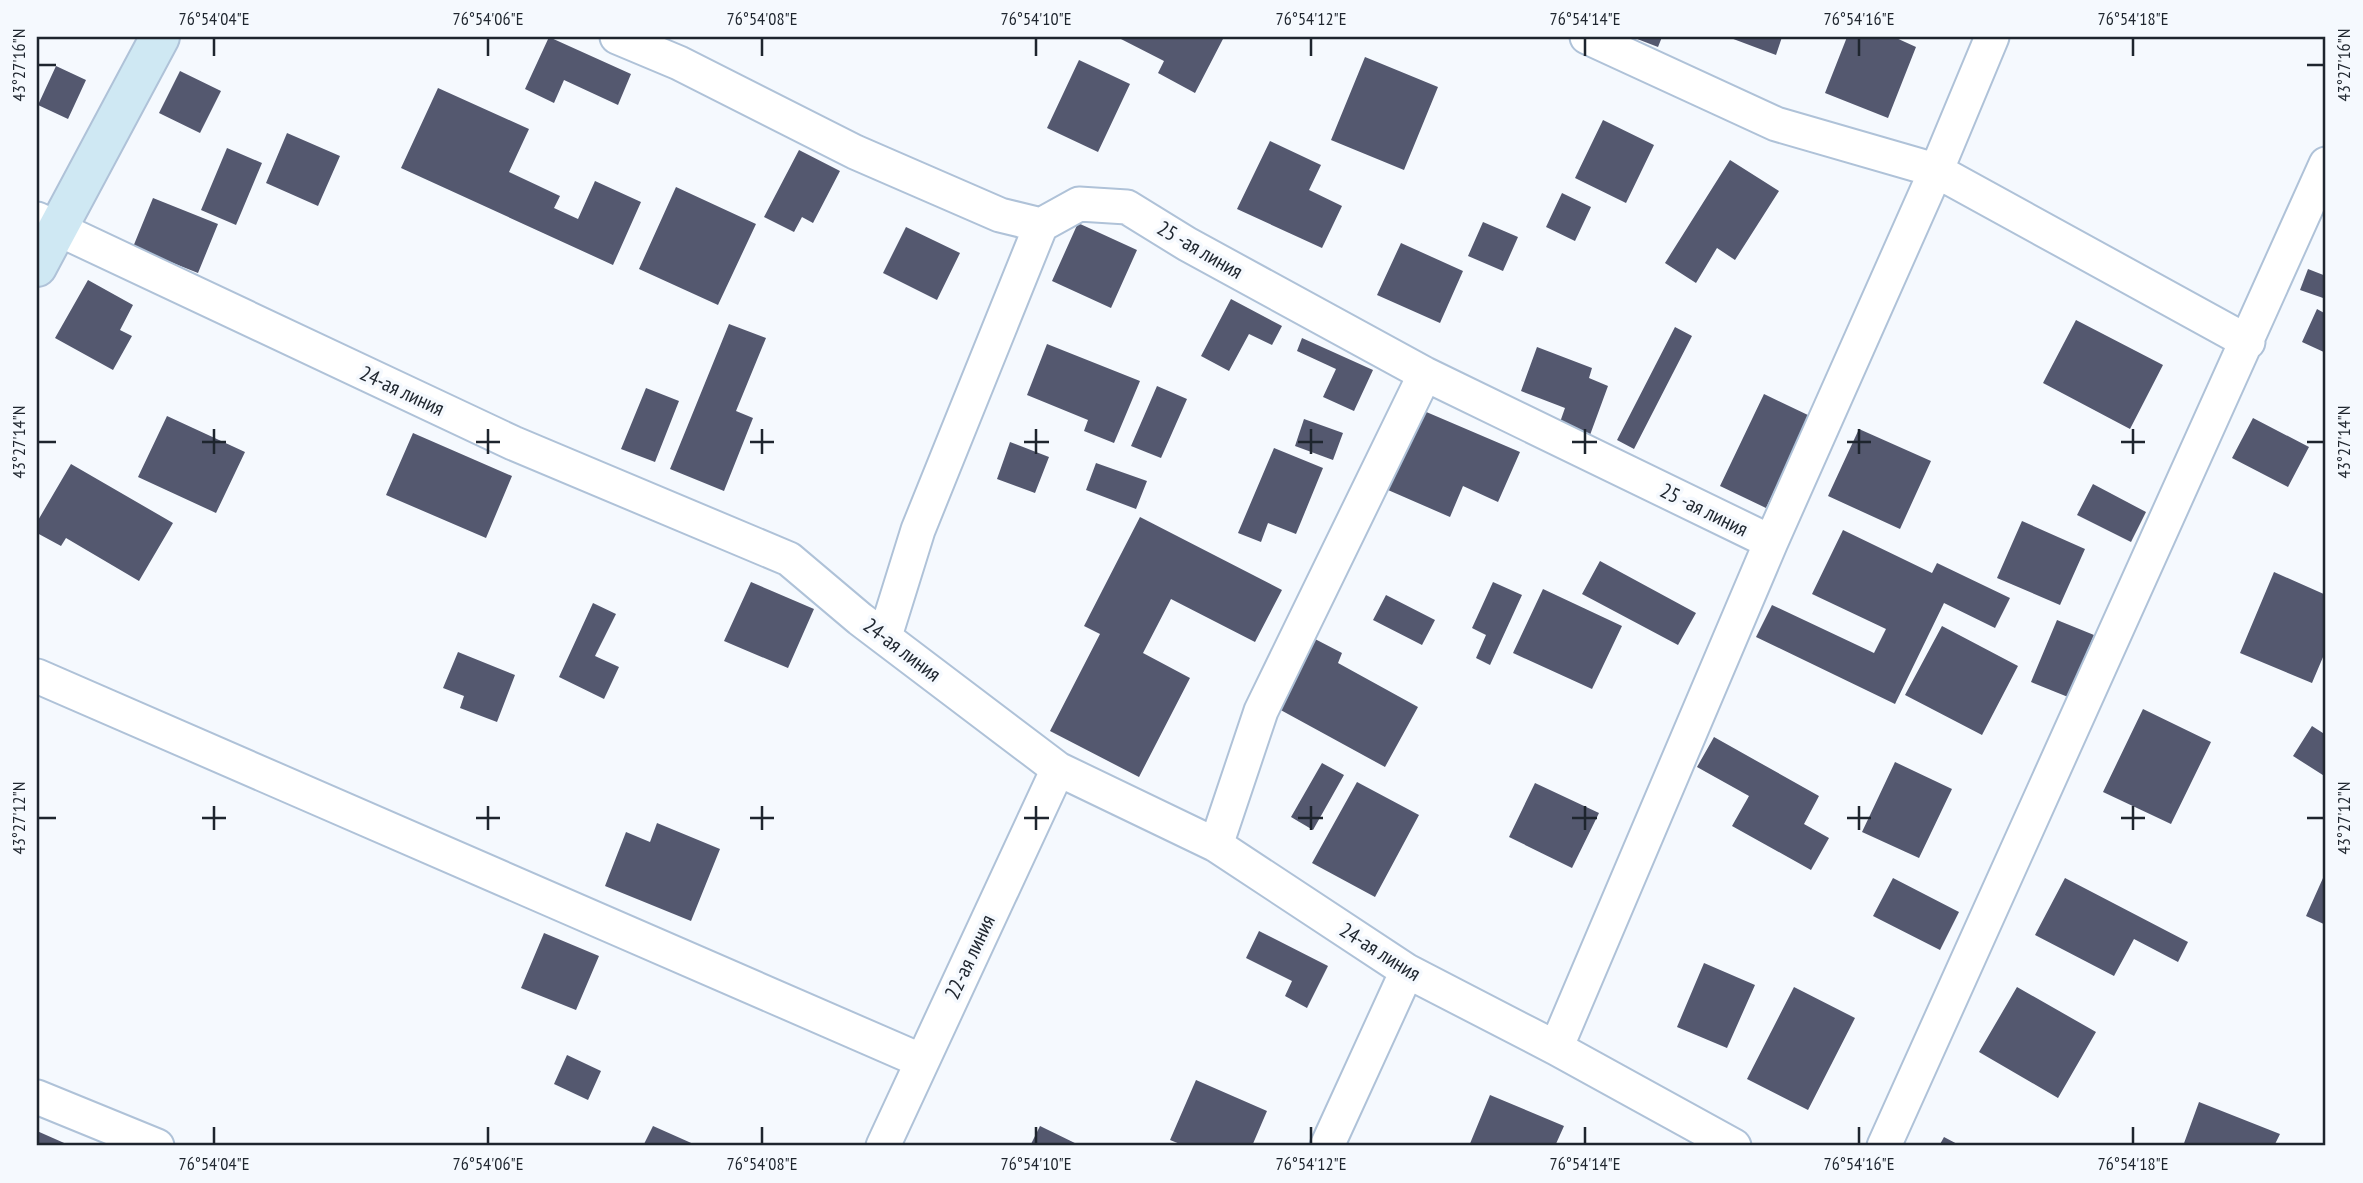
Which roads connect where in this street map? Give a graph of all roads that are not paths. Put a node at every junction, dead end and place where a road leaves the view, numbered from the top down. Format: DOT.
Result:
graph roads {
  1 [pos="160,37"];
  2 [pos="617,37"];
  3 [pos="1587,37"];
  4 [pos="1992,37"];
  5 [pos="2326,164"];
  6 [pos="1935,170"];
  7 [pos="47,224"];
  8 [pos="1041,225"];
  9 [pos="37,267"];
  10 [pos="2248,342"];
  11 [pos="1425,374"];
  12 [pos="1771,542"];
  13 [pos="886,636"];
  14 [pos="37,676"];
  15 [pos="1058,769"];
  16 [pos="1216,845"];
  17 [pos="1407,971"];
  18 [pos="1556,1048"];
  19 [pos="922,1061"];
  20 [pos="37,1097"];
  21 [pos="157,1146"];
  22 [pos="883,1146"];
  23 [pos="1328,1146"];
  24 [pos="1734,1146"];
  25 [pos="1884,1146"];
  1 -- 7 [label="street"];
  2 -- 8 [label="street"];
  3 -- 6 [label="street"];
  4 -- 6 [label="street"];
  5 -- 10 [label="street"];
  6 -- 10 [label="street"];
  6 -- 12 [label="street"];
  7 -- 9 [label="street"];
  7 -- 13 [label="street, 24-ая линия"];
  8 -- 11 [label="street, 25 -ая линия"];
  8 -- 13 [label="street"];
  10 -- 25 [label="street"];
  11 -- 12 [label="street, 25 -ая линия"];
  11 -- 16 [label="street"];
  12 -- 18 [label="street"];
  13 -- 15 [label="street, 24-ая линия"];
  14 -- 19 [label="street"];
  15 -- 16 [label="street, 24-ая линия"];
  15 -- 19 [label="street, 22-ая линия"];
  16 -- 17 [label="street, 24-ая линия"];
  17 -- 18 [label="street, 24-ая линия"];
  17 -- 23 [label="street"];
  18 -- 24 [label="street, 24-ая линия"];
  19 -- 22 [label="street, 22-ая линия"];
  20 -- 21 [label="street"];
}
